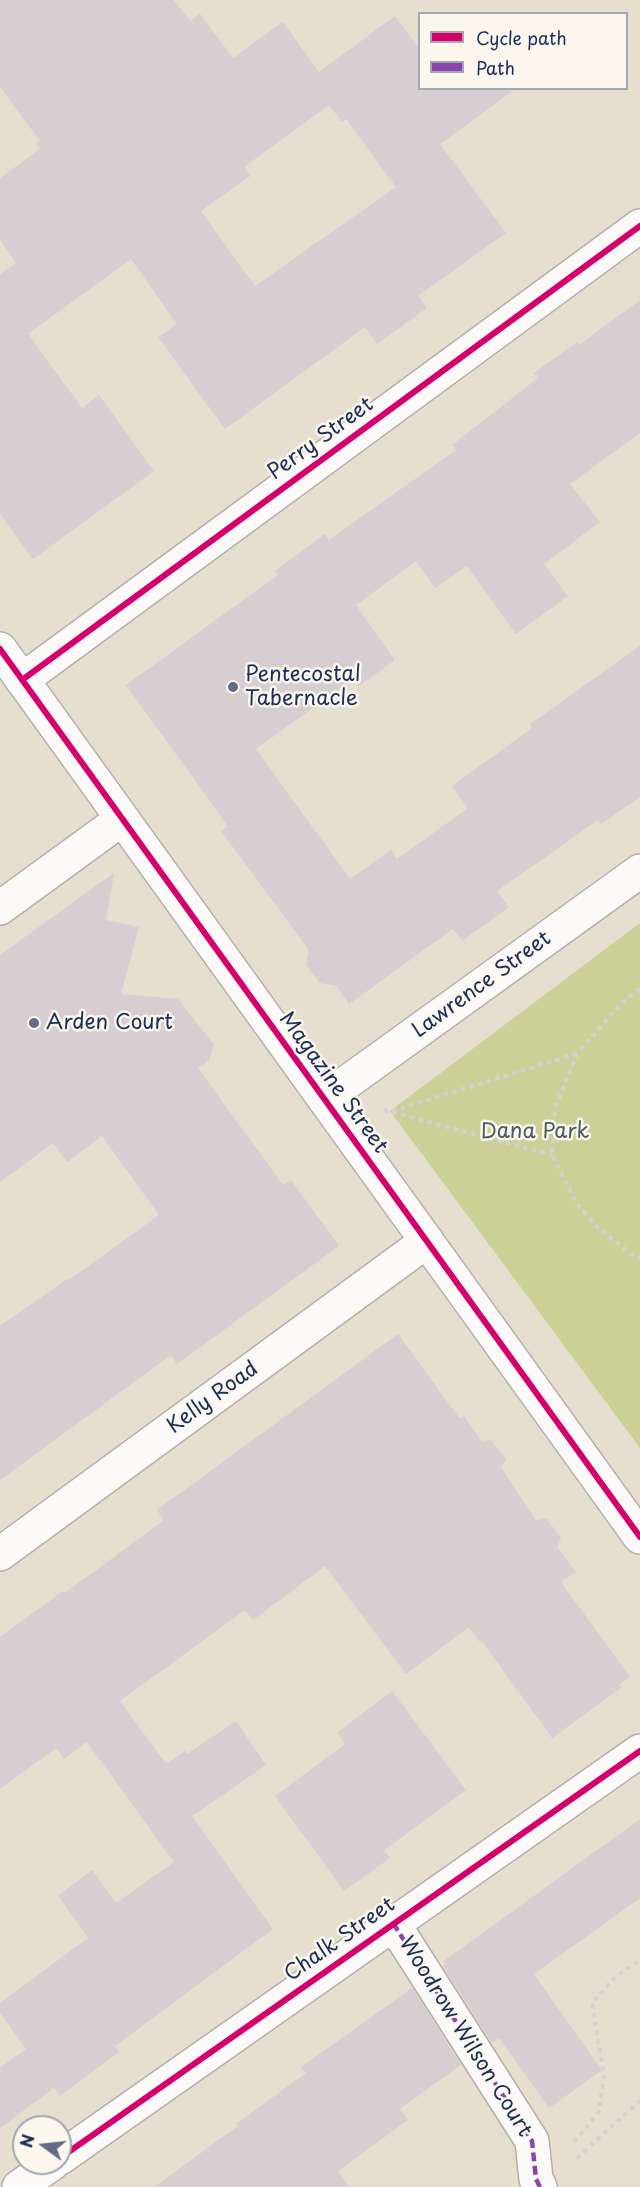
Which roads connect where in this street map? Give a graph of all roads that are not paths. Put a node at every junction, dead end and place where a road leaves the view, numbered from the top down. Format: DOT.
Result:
graph roads {
  1 [pos="640,226"];
  2 [pos="0,649"];
  3 [pos="22,680"];
  4 [pos="122,819"];
  5 [pos="640,871"];
  6 [pos="0,908"];
  7 [pos="324,1099"];
  8 [pos="427,1241"];
  9 [pos="638,1528"];
  10 [pos="0,1554"];
  11 [pos="640,1751"];
  12 [pos="393,1923"];
  13 [pos="72,2150"];
  14 [pos="36,2175"];
  15 [pos="19,2187"];
  16 [pos="540,2187"];
  1 -- 3 [label="street, Perry Street"];
  2 -- 3 [label="street, Magazine Street"];
  3 -- 4 [label="street, Magazine Street"];
  4 -- 6 [label="street"];
  4 -- 7 [label="street, Magazine Street"];
  5 -- 7 [label="street, Lawrence Street"];
  7 -- 8 [label="street, Magazine Street"];
  8 -- 9 [label="street, Magazine Street"];
  8 -- 10 [label="street, Kelly Road"];
  11 -- 12 [label="street, Chalk Street"];
  12 -- 13 [label="street, Chalk Street"];
  12 -- 16 [label="street, Woodrow Wilson Court"];
  14 -- 15 [label="street"];
}
